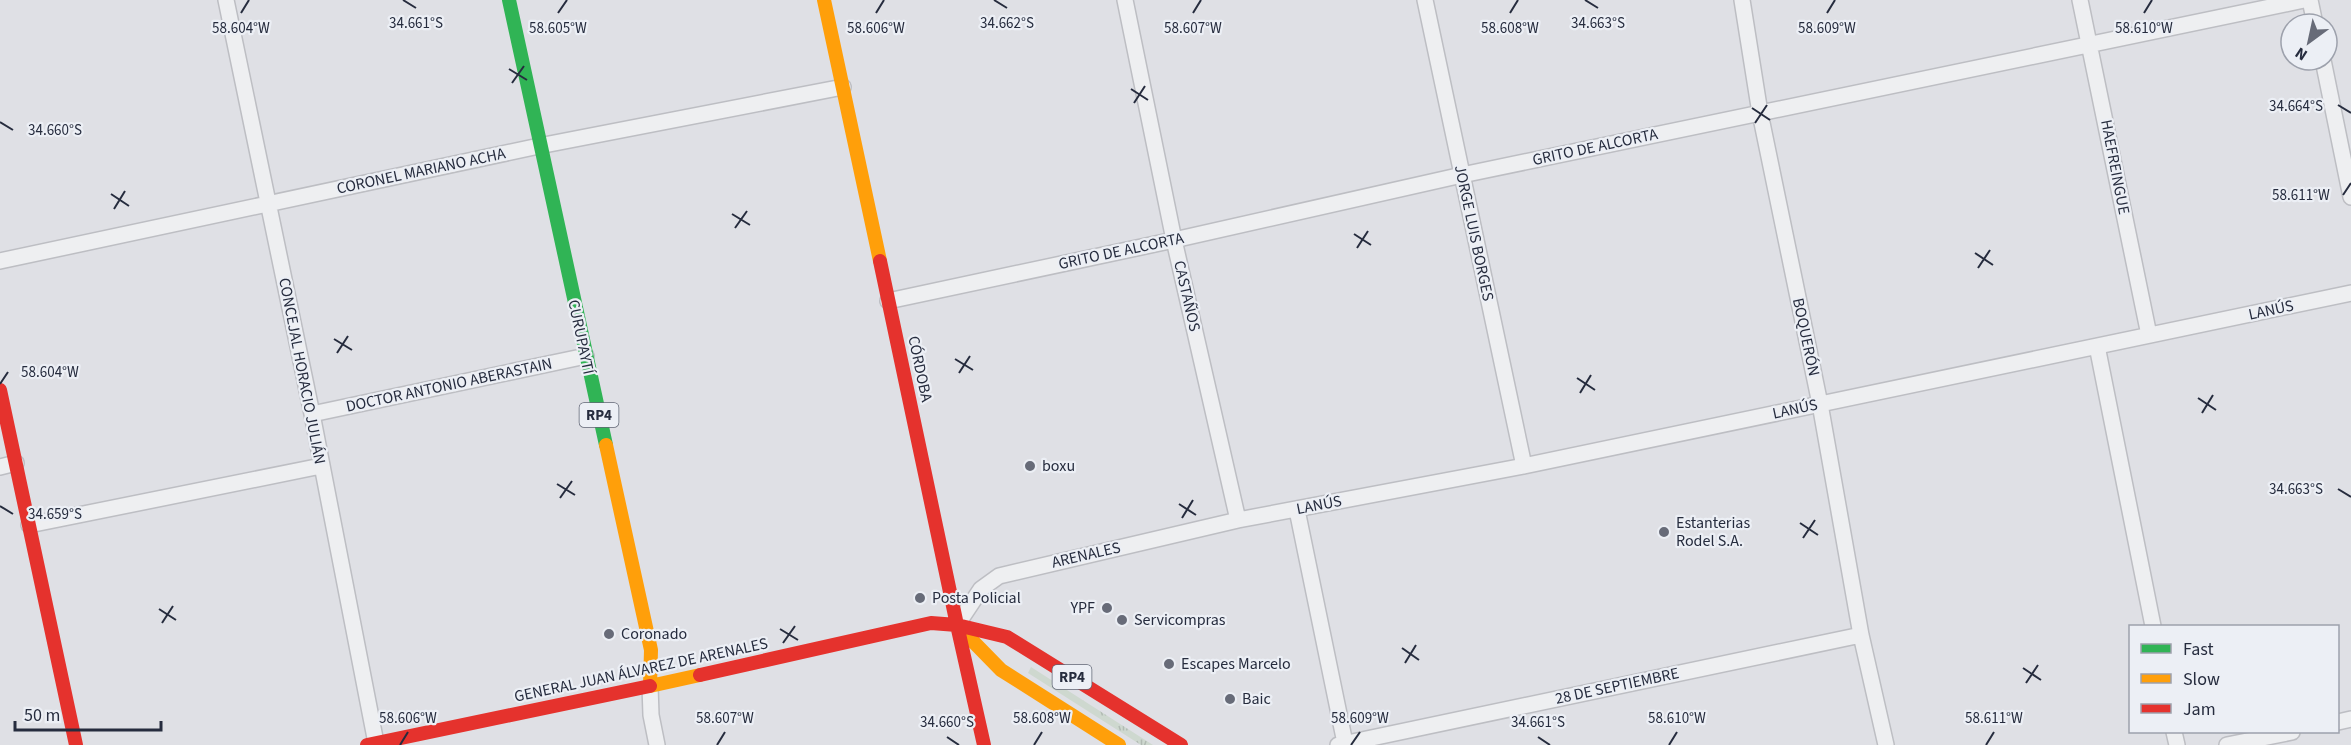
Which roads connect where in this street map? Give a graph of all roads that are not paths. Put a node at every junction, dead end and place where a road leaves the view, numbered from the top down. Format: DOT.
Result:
graph roads {
  1 [pos="226,0"];
  2 [pos="509,0"];
  3 [pos="824,0"];
  4 [pos="1125,0"];
  5 [pos="1425,0"];
  6 [pos="1742,0"];
  7 [pos="2080,0"];
  8 [pos="2304,0"];
  9 [pos="2090,44"];
  10 [pos="2325,72"];
  11 [pos="843,87"];
  12 [pos="1760,112"];
  13 [pos="539,146"];
  14 [pos="1462,175"];
  15 [pos="2351,197"];
  16 [pos="268,203"];
  17 [pos="1174,240"];
  18 [pos="0,261"];
  19 [pos="2351,293"];
  20 [pos="888,301"];
  21 [pos="2149,335"];
  22 [pos="2097,346"];
  23 [pos="586,356"];
  24 [pos="0,390"];
  25 [pos="1820,404"];
  26 [pos="312,414"];
  27 [pos="16,463"];
  28 [pos="321,466"];
  29 [pos="1524,466"];
  30 [pos="0,467"];
  31 [pos="1297,510"];
  32 [pos="1238,520"];
  33 [pos="29,525"];
  34 [pos="957,625"];
  35 [pos="2153,625"];
  36 [pos="1861,635"];
  37 [pos="650,686"];
  38 [pos="2287,733"];
  39 [pos="372,744"];
  40 [pos="1342,744"];
  41 [pos="76,745"];
  42 [pos="657,745"];
  43 [pos="984,745"];
  44 [pos="1119,745"];
  45 [pos="1181,745"];
  46 [pos="1886,745"];
  47 [pos="2227,745"];
  1 -- 16 [label="street, CONCEJAL HORACIO JULIÁN"];
  2 -- 13 [label="main road, CURUPAYTÍ / RP4"];
  3 -- 11 [label="main road, CÓRDOBA"];
  4 -- 17 [label="street, CASTAÑOS"];
  5 -- 14 [label="street, JORGE LUIS BORGES"];
  6 -- 12 [label="street, BOQUERÓN"];
  7 -- 9 [label="street, HAEFREINGUE"];
  8 -- 9 [label="street, GRITO DE ALCORTA"];
  9 -- 12 [label="street, GRITO DE ALCORTA"];
  9 -- 21 [label="street, HAEFREINGUE"];
  10 -- 15 [label="street"];
  11 -- 13 [label="street, CORONEL MARIANO ACHA"];
  11 -- 20 [label="main road, CÓRDOBA"];
  12 -- 14 [label="street, GRITO DE ALCORTA"];
  12 -- 25 [label="street, BOQUERÓN"];
  13 -- 16 [label="street, CORONEL MARIANO ACHA"];
  13 -- 23 [label="main road, CURUPAYTÍ / RP4"];
  14 -- 17 [label="street, GRITO DE ALCORTA"];
  14 -- 29 [label="street, JORGE LUIS BORGES"];
  16 -- 18 [label="street, CORONEL MARIANO ACHA"];
  16 -- 26 [label="street, CONCEJAL HORACIO JULIÁN"];
  17 -- 20 [label="street, GRITO DE ALCORTA"];
  17 -- 32 [label="street, CASTAÑOS"];
  19 -- 21 [label="street, LANÚS"];
  20 -- 34 [label="main road, CÓRDOBA"];
  21 -- 22 [label="street, LANÚS"];
  22 -- 25 [label="street, LANÚS"];
  22 -- 35 [label="street"];
  23 -- 26 [label="street, DOCTOR ANTONIO ABERASTAIN"];
  23 -- 37 [label="main road, CURUPAYTÍ / RP4"];
  24 -- 27 [label="main road"];
  25 -- 29 [label="street, LANÚS"];
  25 -- 36 [label="street, BOQUERÓN"];
  26 -- 28 [label="street, CONCEJAL HORACIO JULIÁN"];
  27 -- 30 [label="street"];
  27 -- 33 [label="main road"];
  28 -- 33 [label="street"];
  28 -- 39 [label="street, CONCEJAL HORACIO JULIÁN"];
  29 -- 31 [label="street, LANÚS"];
  31 -- 32 [label="street, LANÚS"];
  31 -- 40 [label="street"];
  32 -- 34 [label="street, ARENALES"];
  33 -- 41 [label="main road"];
  34 -- 37 [label="main road, GENERAL JUAN ÁLVAREZ DE ARENALES / RP4"];
  34 -- 43 [label="main road, CÓRDOBA"];
  34 -- 44 [label="main road, RP4"];
  34 -- 45 [label="main road, RP4"];
  36 -- 40 [label="street, 28 DE SEPTIEMBRE"];
  36 -- 46 [label="street, BOQUERÓN"];
  37 -- 39 [label="main road, GENERAL JUAN ÁLVAREZ DE ARENALES"];
  37 -- 42 [label="street, CURUPAYTÍ"];
  38 -- 47 [label="street"];
}
